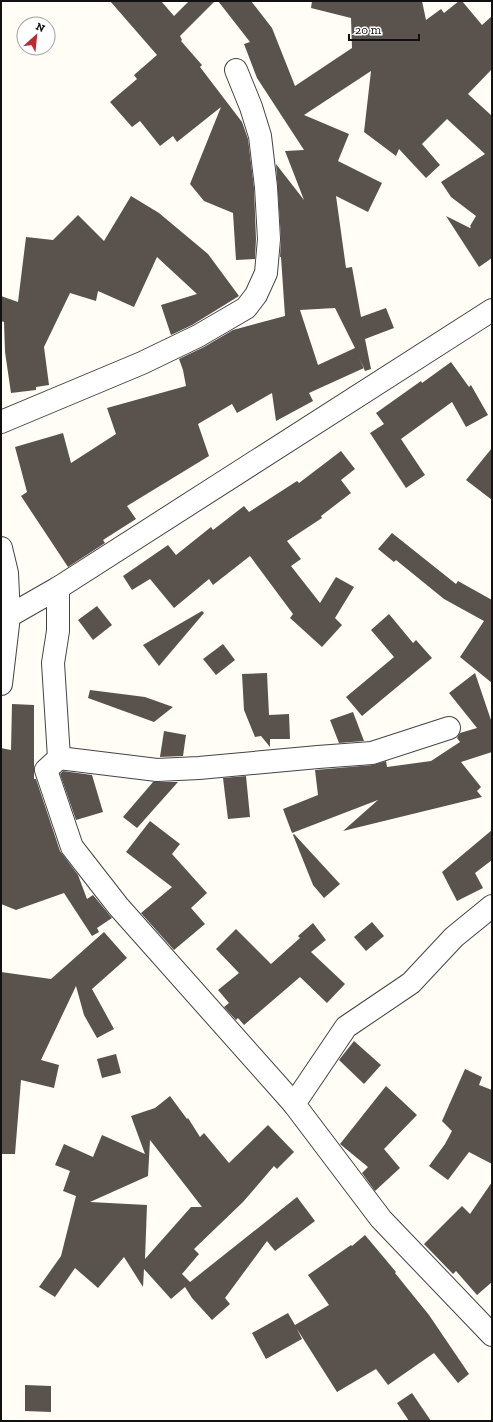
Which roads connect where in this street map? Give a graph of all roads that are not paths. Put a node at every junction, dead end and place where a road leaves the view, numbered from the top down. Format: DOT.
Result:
graph roads {
  1 [pos="236,70"];
  2 [pos="492,310"];
  3 [pos="1,422"];
  4 [pos="1,548"];
  5 [pos="58,588"];
  6 [pos="9,616"];
  7 [pos="1,684"];
  8 [pos="449,728"];
  9 [pos="59,758"];
  10 [pos="492,906"];
  11 [pos="294,1104"];
  12 [pos="492,1334"];
  1 -- 3 [label="street"];
  2 -- 5 [label="street"];
  4 -- 6 [label="street"];
  5 -- 6 [label="street"];
  5 -- 9 [label="street"];
  6 -- 7 [label="street"];
  8 -- 9 [label="street"];
  9 -- 11 [label="street"];
  10 -- 11 [label="street"];
  11 -- 12 [label="street"];
}
